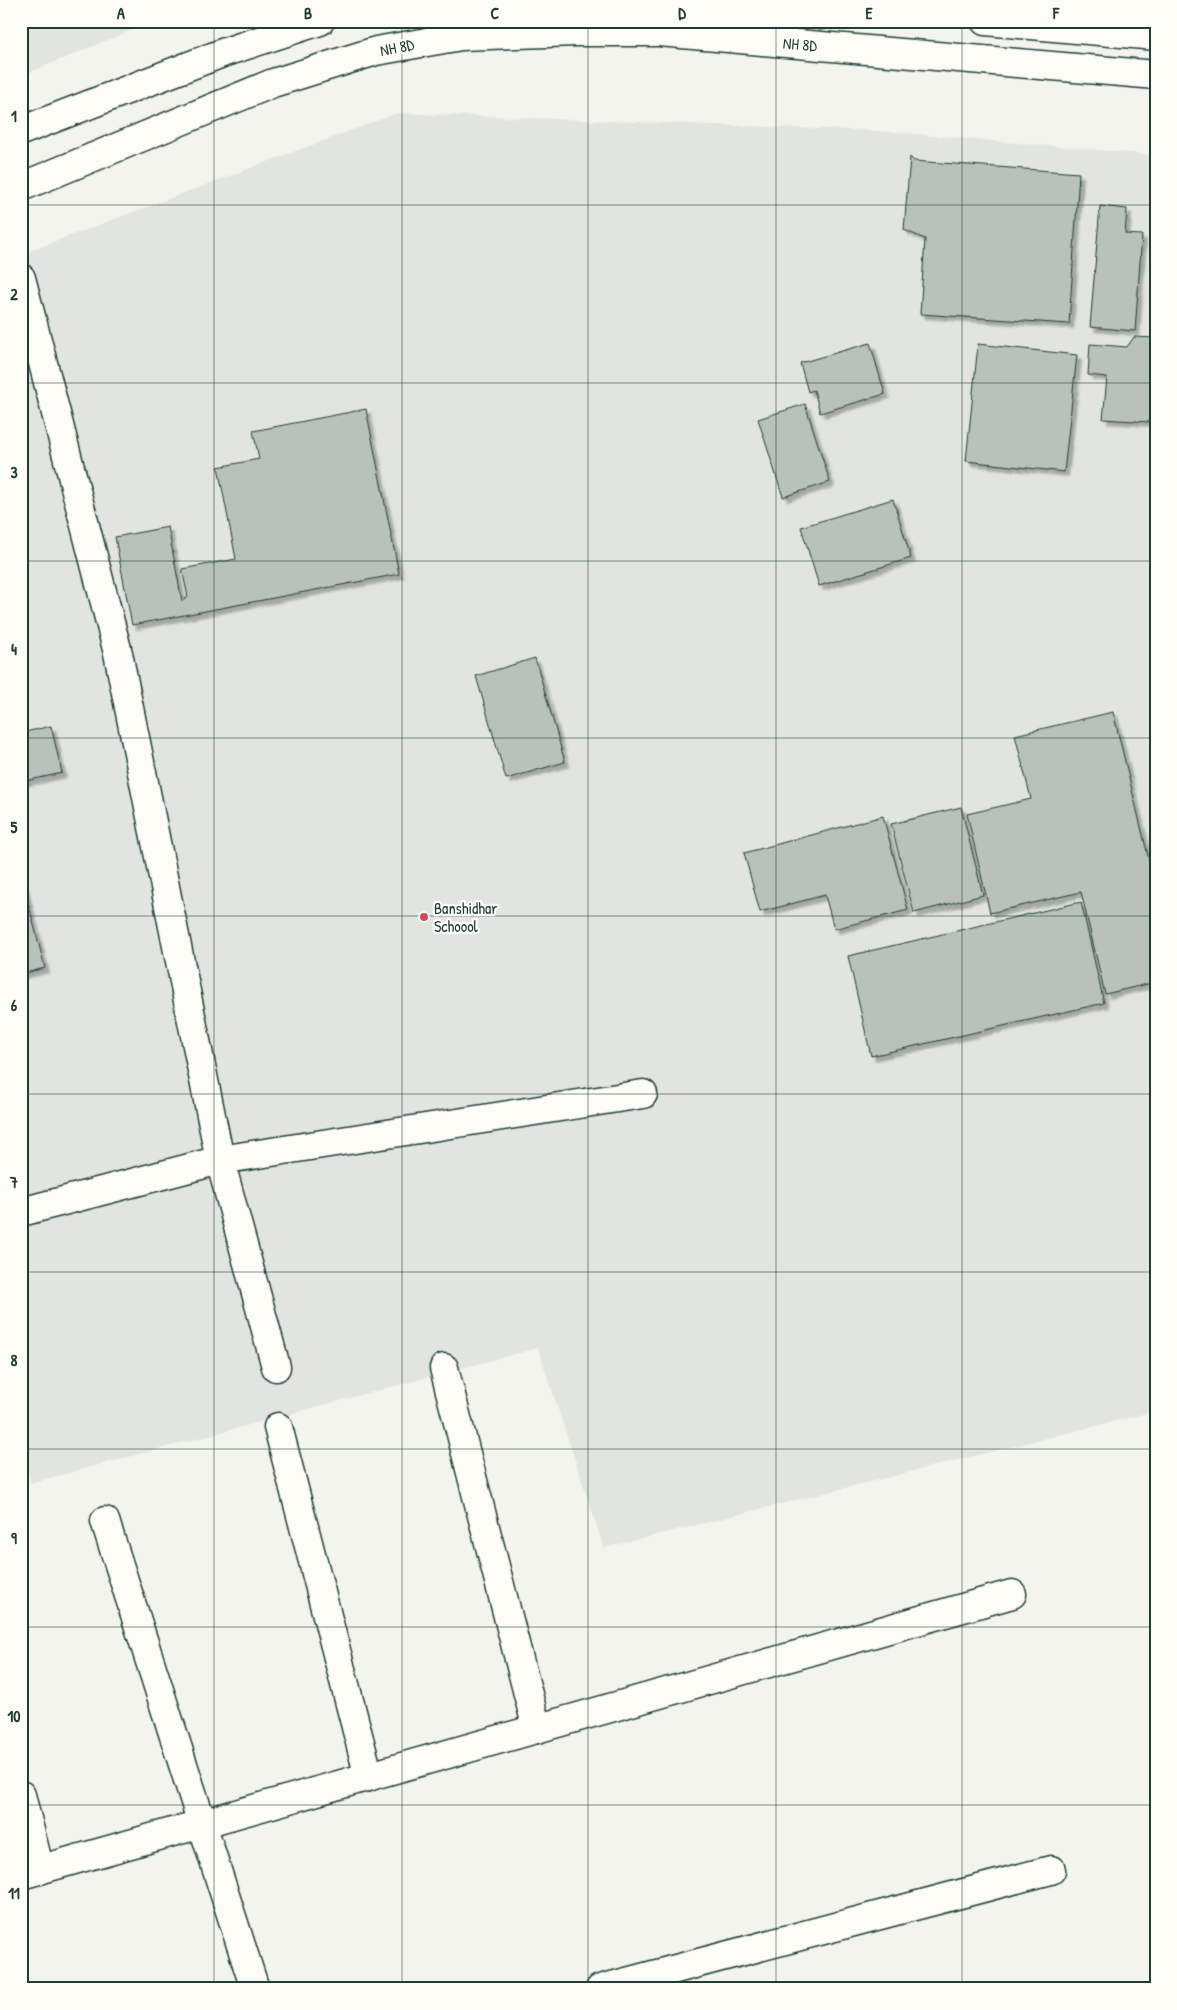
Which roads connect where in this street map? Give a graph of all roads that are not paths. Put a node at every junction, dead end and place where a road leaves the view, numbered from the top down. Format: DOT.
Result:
graph roads {
  1 [pos="320,21"];
  2 [pos="985,21"];
  3 [pos="441,30"];
  4 [pos="1156,36"];
  5 [pos="1156,76"];
  6 [pos="21,131"];
  7 [pos="21,187"];
  8 [pos="21,278"];
  9 [pos="643,1094"];
  10 [pos="220,1160"];
  11 [pos="21,1212"];
  12 [pos="276,1367"];
  13 [pos="444,1368"];
  14 [pos="278,1427"];
  15 [pos="105,1521"];
  16 [pos="1012,1594"];
  17 [pos="537,1729"];
  18 [pos="369,1777"];
  19 [pos="21,1795"];
  20 [pos="201,1825"];
  21 [pos="1051,1870"];
  22 [pos="31,1873"];
  23 [pos="255,1989"];
  24 [pos="600,1989"];
  1 -- 6 [label="street"];
  2 -- 4 [label="street"];
  3 -- 5 [label="street, NH 8D"];
  3 -- 7 [label="street, NH 8D"];
  8 -- 10 [label="street"];
  9 -- 10 [label="street"];
  10 -- 11 [label="street"];
  10 -- 12 [label="street"];
  13 -- 17 [label="street"];
  14 -- 18 [label="street"];
  15 -- 20 [label="street"];
  16 -- 17 [label="street"];
  17 -- 18 [label="street"];
  18 -- 20 [label="street"];
  19 -- 22 [label="street"];
  20 -- 22 [label="street"];
  20 -- 23 [label="street"];
  21 -- 24 [label="street"];
}
